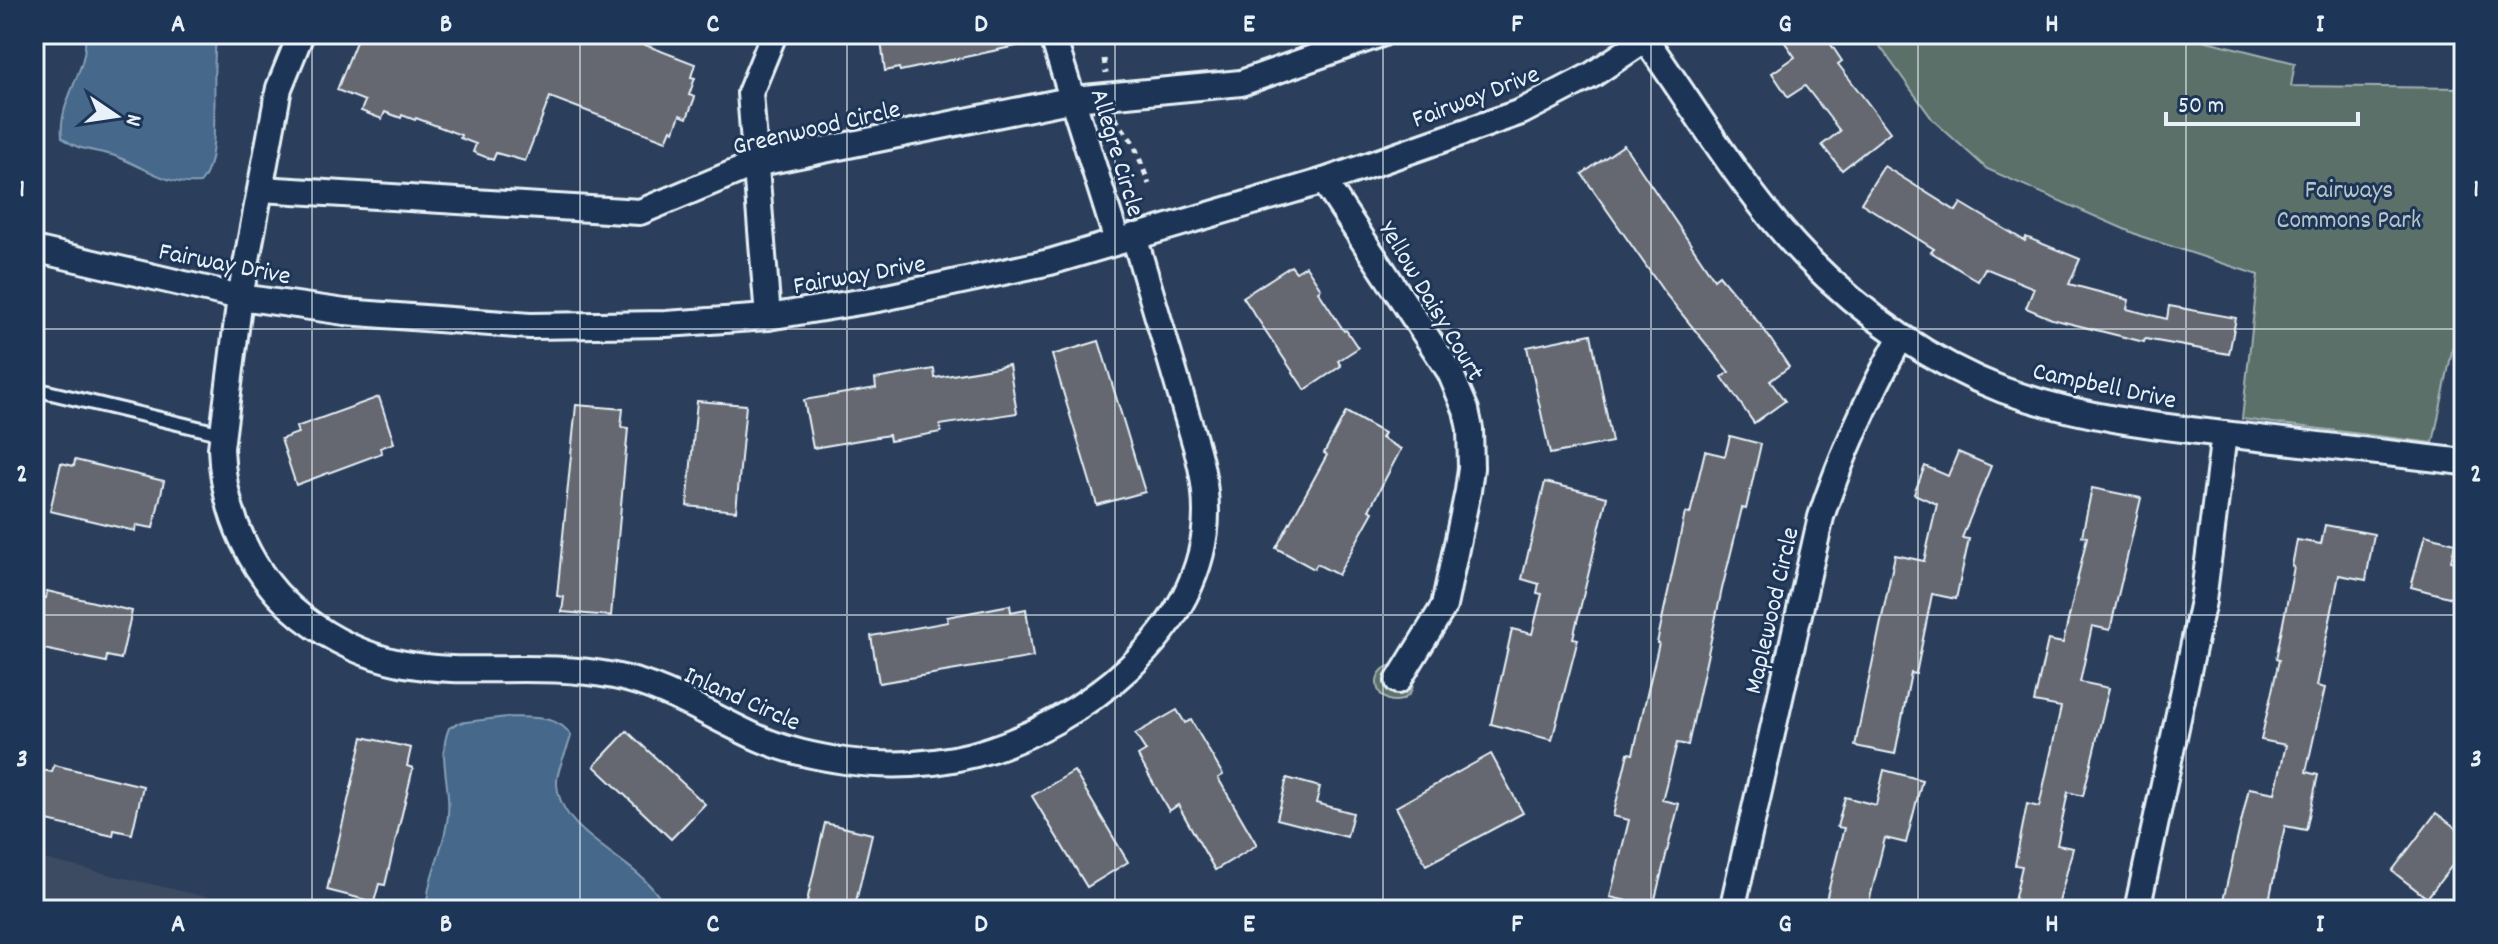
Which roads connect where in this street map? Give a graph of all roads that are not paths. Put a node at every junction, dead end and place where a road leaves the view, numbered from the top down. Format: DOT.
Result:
graph roads {
  1 [pos="301,34"];
  2 [pos="774,34"];
  3 [pos="1052,34"];
  4 [pos="1381,34"];
  5 [pos="1647,36"];
  6 [pos="1074,99"];
  7 [pos="755,164"];
  8 [pos="1324,181"];
  9 [pos="261,189"];
  10 [pos="1126,239"];
  11 [pos="34,249"];
  12 [pos="240,297"];
  13 [pos="768,317"];
  14 [pos="1901,337"];
  15 [pos="34,393"];
  16 [pos="223,434"];
  17 [pos="2224,434"];
  18 [pos="2464,462"];
  19 [pos="1398,681"];
  20 [pos="1732,910"];
  21 [pos="2137,910"];
  1 -- 9 [label="street"];
  2 -- 7 [label="street"];
  3 -- 6 [label="street, Allegre Circle"];
  4 -- 6 [label="street, Greenwood Circle"];
  5 -- 8 [label="street, Fairway Drive"];
  5 -- 14 [label="street, Campbell Drive"];
  6 -- 7 [label="street, Greenwood Circle"];
  6 -- 10 [label="street, Allegre Circle"];
  7 -- 9 [label="street, Greenwood Circle"];
  7 -- 13 [label="street"];
  8 -- 10 [label="street, Fairway Drive"];
  8 -- 19 [label="street, Yellow Daisy Court"];
  9 -- 12 [label="street"];
  10 -- 13 [label="street, Fairway Drive"];
  10 -- 16 [label="street, Inland Circle"];
  11 -- 12 [label="street, Fairway Drive"];
  12 -- 13 [label="street, Fairway Drive"];
  12 -- 16 [label="street, Inland Circle"];
  14 -- 17 [label="street, Campbell Drive"];
  14 -- 20 [label="street, Maplewood Circle"];
  15 -- 16 [label="lane"];
  17 -- 18 [label="street, Campbell Drive"];
  17 -- 21 [label="street"];
}
